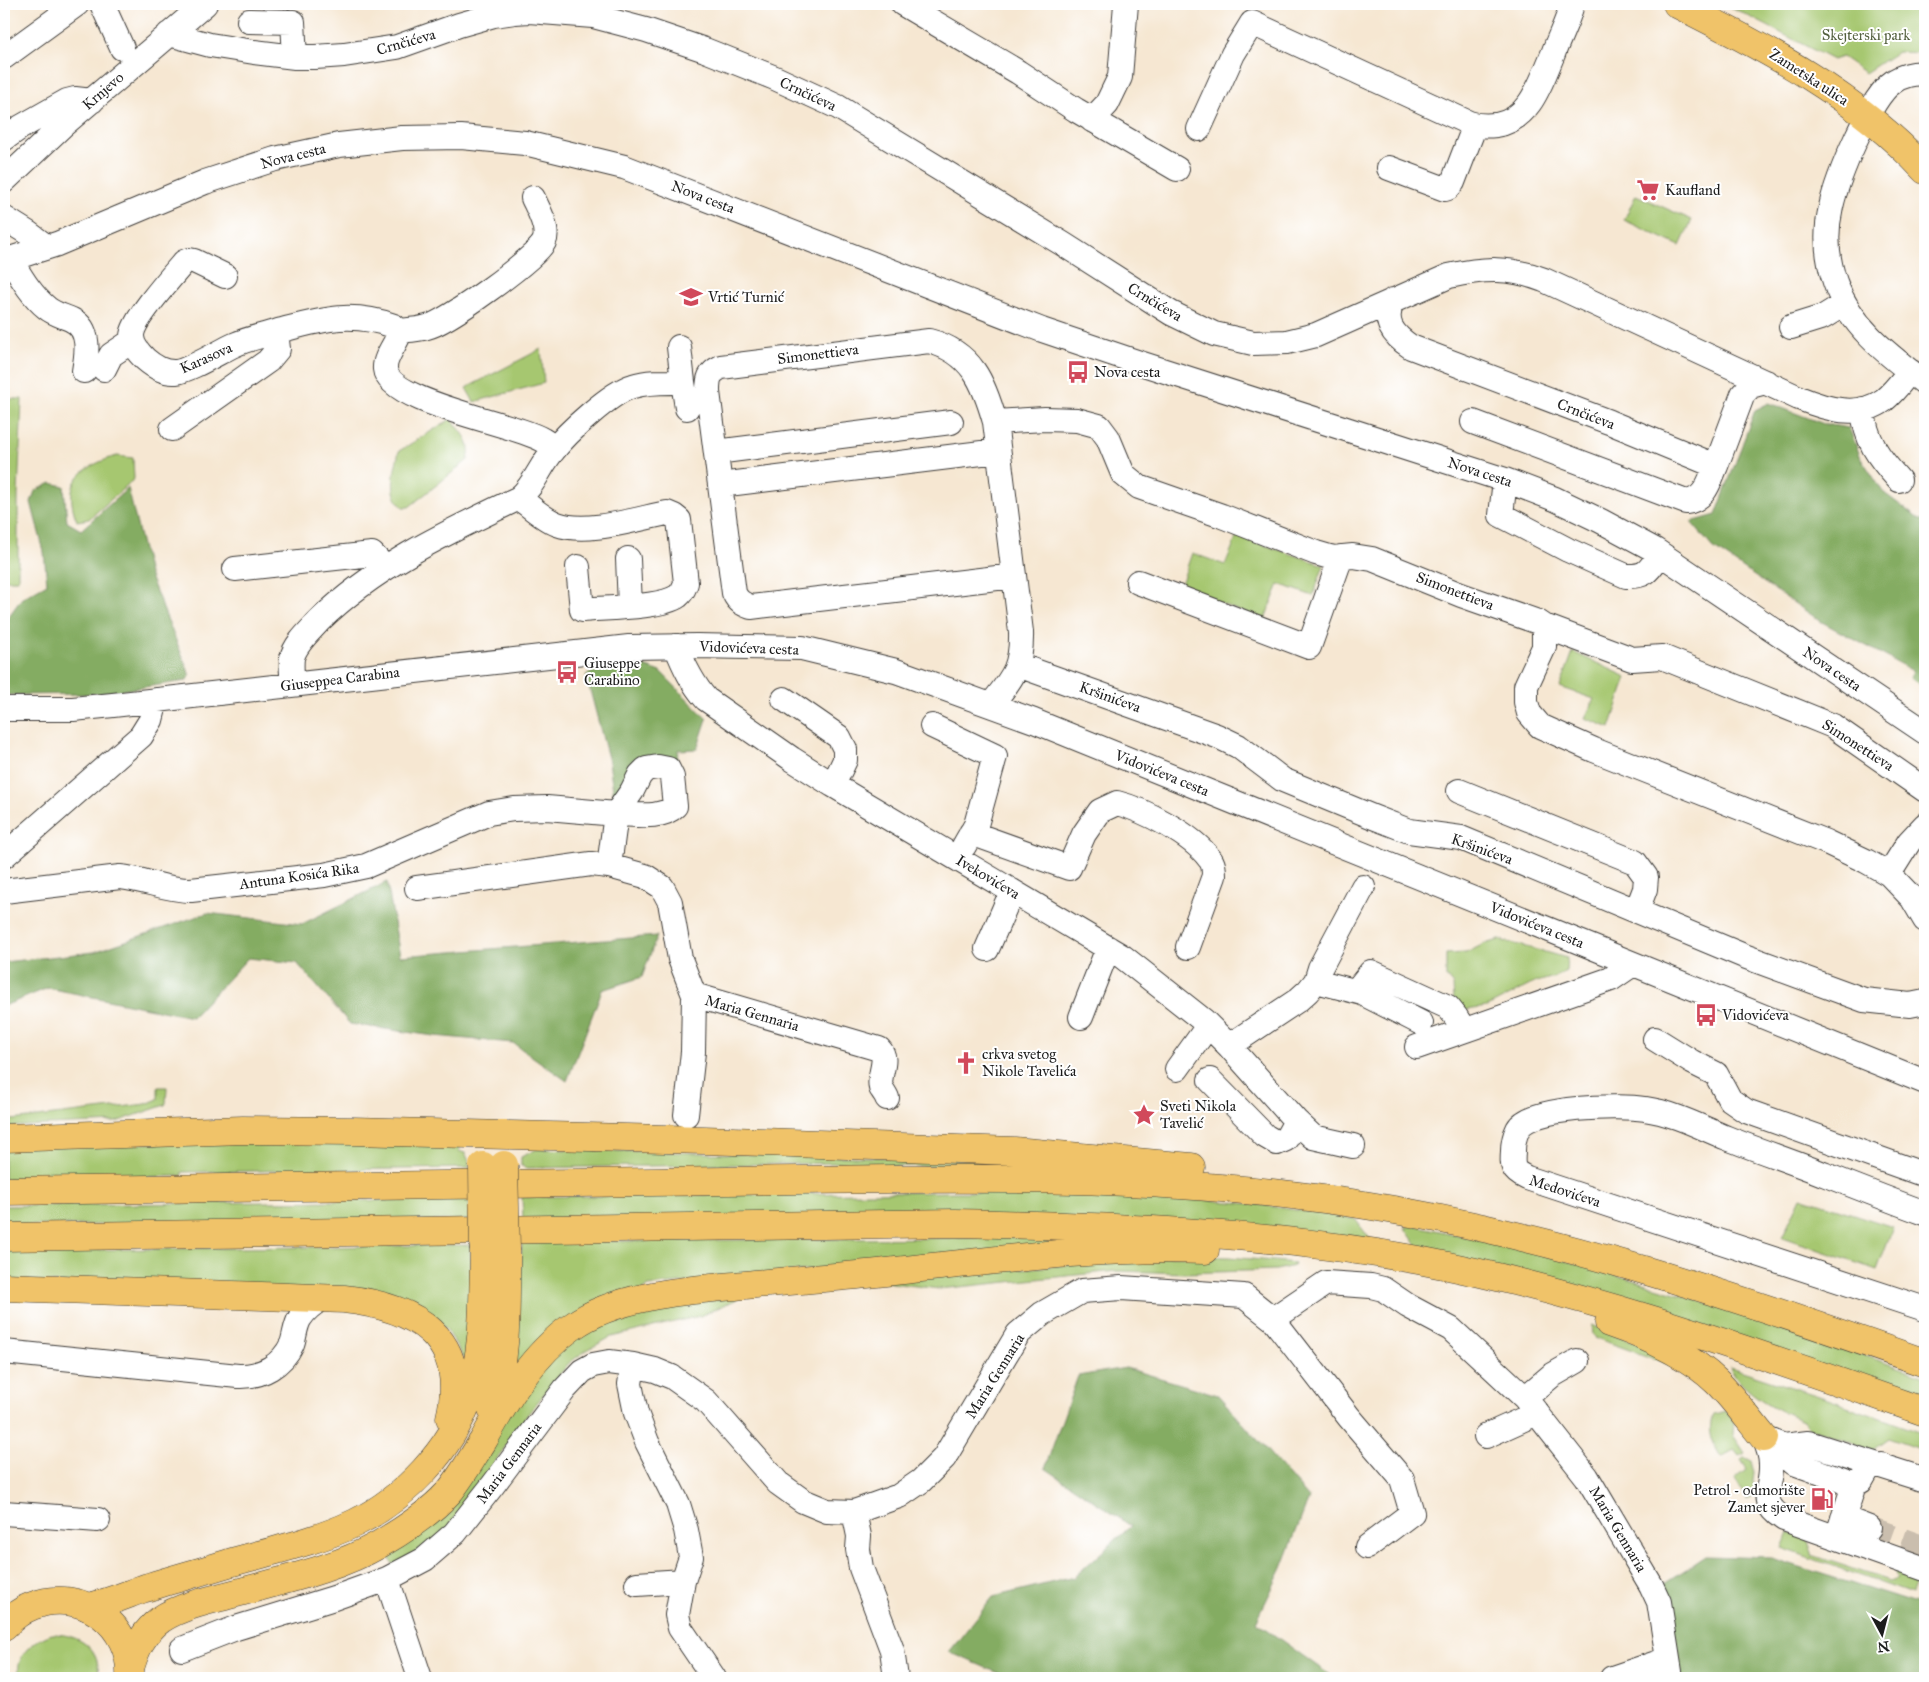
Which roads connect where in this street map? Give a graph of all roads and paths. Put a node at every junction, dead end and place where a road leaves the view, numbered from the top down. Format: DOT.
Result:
graph roads {
  1 [pos="77,4"];
  2 [pos="102,4"];
  3 [pos="205,4"];
  4 [pos="903,4"];
  5 [pos="1126,4"];
  6 [pos="1572,4"];
  7 [pos="1678,4"];
  8 [pos="249,21"];
  9 [pos="169,34"];
  10 [pos="122,48"];
  11 [pos="4,57"];
  12 [pos="295,57"];
  13 [pos="1925,74"];
  14 [pos="92,101"];
  15 [pos="1100,112"];
  16 [pos="1867,116"];
  17 [pos="1475,125"];
  18 [pos="1199,129"];
  19 [pos="4,139"];
  20 [pos="1389,168"];
  21 [pos="1177,169"];
  22 [pos="1925,170"];
  23 [pos="4,181"];
  24 [pos="533,198"];
  25 [pos="4,218"];
  26 [pos="47,247"];
  27 [pos="7,260"];
  28 [pos="225,276"];
  29 [pos="1394,300"];
  30 [pos="1844,304"];
  31 [pos="1791,327"];
  32 [pos="397,331"];
  33 [pos="276,332"];
  34 [pos="132,341"];
  35 [pos="679,347"];
  36 [pos="1918,377"];
  37 [pos="683,382"];
  38 [pos="1766,382"];
  39 [pos="687,408"];
  40 [pos="1862,409"];
  41 [pos="951,422"];
  42 [pos="995,422"];
  43 [pos="1473,422"];
  44 [pos="172,429"];
  45 [pos="553,451"];
  46 [pos="998,451"];
  47 [pos="716,452"];
  48 [pos="1716,466"];
  49 [pos="1505,480"];
  50 [pos="1900,480"];
  51 [pos="720,485"];
  52 [pos="518,498"];
  53 [pos="1660,554"];
  54 [pos="1341,557"];
  55 [pos="628,559"];
  56 [pos="386,568"];
  57 [pos="578,568"];
  58 [pos="235,569"];
  59 [pos="1014,576"];
  60 [pos="1138,582"];
  61 [pos="630,606"];
  62 [pos="1544,626"];
  63 [pos="676,646"];
  64 [pos="1018,665"];
  65 [pos="293,684"];
  66 [pos="784,699"];
  67 [pos="156,700"];
  68 [pos="991,705"];
  69 [pos="4,709"];
  70 [pos="932,726"];
  71 [pos="1925,732"];
  72 [pos="833,785"];
  73 [pos="1925,790"];
  74 [pos="1459,791"];
  75 [pos="1925,825"];
  76 [pos="971,833"];
  77 [pos="4,856"];
  78 [pos="958,859"];
  79 [pos="609,866"];
  80 [pos="1890,874"];
  81 [pos="1363,887"];
  82 [pos="417,888"];
  83 [pos="4,891"];
  84 [pos="1012,891"];
  85 [pos="1637,910"];
  86 [pos="1925,920"];
  87 [pos="1188,947"];
  88 [pos="1108,948"];
  89 [pos="987,949"];
  90 [pos="1633,964"];
  91 [pos="1316,981"];
  92 [pos="1356,992"];
  93 [pos="694,996"];
  94 [pos="1925,1002"];
  95 [pos="1081,1017"];
  96 [pos="1421,1023"];
  97 [pos="1208,1026"];
  98 [pos="1464,1030"];
  99 [pos="1655,1039"];
  100 [pos="1229,1046"];
  101 [pos="1417,1047"];
  102 [pos="1177,1069"];
  103 [pos="1210,1080"];
  104 [pos="1925,1082"];
  105 [pos="887,1098"];
  106 [pos="686,1115"];
  107 [pos="1296,1122"];
  108 [pos="491,1134"];
  109 [pos="4,1138"];
  110 [pos="1353,1146"];
  111 [pos="1925,1175"];
  112 [pos="4,1191"];
  113 [pos="1339,1194"];
  114 [pos="1925,1213"];
  115 [pos="4,1237"];
  116 [pos="495,1250"];
  117 [pos="1409,1264"];
  118 [pos="4,1287"];
  119 [pos="275,1296"];
  120 [pos="323,1298"];
  121 [pos="1925,1310"];
  122 [pos="1273,1319"];
  123 [pos="296,1328"];
  124 [pos="4,1352"];
  125 [pos="1577,1361"];
  126 [pos="1925,1363"];
  127 [pos="632,1365"];
  128 [pos="1531,1406"];
  129 [pos="1925,1412"];
  130 [pos="1486,1436"];
  131 [pos="1764,1438"];
  132 [pos="483,1439"];
  133 [pos="443,1446"];
  134 [pos="1882,1466"];
  135 [pos="1925,1480"];
  136 [pos="1849,1483"];
  137 [pos="854,1512"];
  138 [pos="4,1513"];
  139 [pos="98,1520"];
  140 [pos="1862,1536"];
  141 [pos="1367,1547"];
  142 [pos="1925,1568"];
  143 [pos="387,1579"];
  144 [pos="683,1581"];
  145 [pos="637,1584"];
  146 [pos="4,1601"];
  147 [pos="32,1606"];
  148 [pos="88,1607"];
  149 [pos="4,1626"];
  150 [pos="182,1649"];
  151 [pos="1670,1668"];
  152 [pos="130,1672"];
  153 [pos="420,1678"];
  154 [pos="714,1678"];
  155 [pos="896,1678"];
  156 [pos="1612,1678"];
  1 -- 11 [label="street"];
  2 -- 10 [label="street"];
  3 -- 9 [label="street, Krnjevo"];
  4 -- 15 [label="street"];
  5 -- 15 [label="street"];
  6 -- 17 [label="street"];
  7 -- 16 [label="main road, Zametska ulica"];
  8 -- 12 [label="street"];
  9 -- 12 [label="street, Crnčićeva"];
  9 -- 14 [label="street, Krnjevo"];
  12 -- 29 [label="street, Crnčićeva"];
  13 -- 16 [label="street"];
  14 -- 19 [label="street"];
  14 -- 23 [label="street, Krnjevo"];
  15 -- 21 [label="street"];
  16 -- 22 [label="main road, Zametska ulica"];
  16 -- 30 [label="street"];
  17 -- 18 [label="street"];
  17 -- 20 [label="street"];
  24 -- 32 [label="street"];
  25 -- 26 [label="street"];
  26 -- 27 [label="street, Nova cesta"];
  26 -- 49 [label="street, Nova cesta"];
  27 -- 34 [label="street"];
  28 -- 34 [label="street"];
  29 -- 38 [label="street, Crnčićeva"];
  29 -- 48 [label="street, Crnčićeva"];
  30 -- 31 [label="street"];
  30 -- 36 [label="street"];
  32 -- 33 [label="street, Karasova"];
  32 -- 45 [label="street"];
  33 -- 34 [label="street, Karasova"];
  33 -- 44 [label="street"];
  35 -- 37 [label="street"];
  36 -- 40 [label="street, Crnčićeva"];
  37 -- 39 [label="street"];
  37 -- 45 [label="street"];
  38 -- 40 [label="street, Crnčićeva"];
  38 -- 48 [label="street"];
  40 -- 50 [label="street"];
  41 -- 47 [label="street"];
  42 -- 46 [label="street, Simonettieva"];
  42 -- 47 [label="street, Simonettieva"];
  42 -- 54 [label="street, Simonettieva"];
  43 -- 48 [label="street"];
  45 -- 52 [label="street"];
  46 -- 51 [label="street"];
  46 -- 59 [label="street, Simonettieva"];
  47 -- 51 [label="street, Simonettieva"];
  49 -- 53 [label="street, Nova cesta"];
  49 -- 53 [label="street"];
  51 -- 59 [label="street, Simonettieva"];
  52 -- 56 [label="street"];
  52 -- 61 [label="street"];
  53 -- 71 [label="street, Nova cesta"];
  54 -- 60 [label="street"];
  54 -- 62 [label="street, Simonettieva"];
  55 -- 61 [label="street"];
  56 -- 58 [label="street"];
  56 -- 65 [label="street"];
  57 -- 61 [label="street"];
  59 -- 64 [label="street, Simonettieva"];
  62 -- 73 [label="street, Simonettieva"];
  62 -- 80 [label="street"];
  63 -- 65 [label="street, Giuseppea Carabina"];
  63 -- 68 [label="street, Vidovićeva cesta"];
  63 -- 72 [label="street, Ivekovićeva"];
  64 -- 68 [label="street, Simonettieva"];
  64 -- 85 [label="street, Kršinićeva"];
  65 -- 67 [label="street, Giuseppea Carabina"];
  66 -- 72 [label="street"];
  67 -- 69 [label="street, Giuseppea Carabina"];
  67 -- 77 [label="street"];
  68 -- 90 [label="street, Vidovićeva cesta"];
  70 -- 76 [label="street"];
  72 -- 78 [label="street, Ivekovićeva"];
  74 -- 85 [label="street"];
  75 -- 80 [label="street"];
  76 -- 78 [label="street"];
  76 -- 87 [label="street"];
  78 -- 84 [label="street, Ivekovićeva"];
  79 -- 82 [label="street"];
  79 -- 83 [label="street, Antuna Kosića Rika"];
  79 -- 93 [label="street"];
  80 -- 86 [label="street"];
  81 -- 91 [label="street"];
  84 -- 88 [label="street, Ivekovićeva"];
  84 -- 89 [label="street"];
  85 -- 94 [label="street, Kršinićeva"];
  88 -- 95 [label="street"];
  88 -- 97 [label="street, Ivekovićeva"];
  90 -- 98 [label="street"];
  90 -- 104 [label="street, Vidovićeva cesta"];
  91 -- 92 [label="street"];
  91 -- 100 [label="street"];
  92 -- 96 [label="street"];
  92 -- 98 [label="street"];
  93 -- 105 [label="street, Maria Gennaria"];
  93 -- 106 [label="street, Maria Gennaria"];
  97 -- 100 [label="street, Ivekovićeva"];
  97 -- 102 [label="street"];
  98 -- 101 [label="street"];
  99 -- 111 [label="street"];
  100 -- 107 [label="street, Ivekovićeva"];
  103 -- 107 [label="street"];
  107 -- 110 [label="street, Ivekovićeva"];
  108 -- 109 [label="main road"];
  108 -- 113 [label="main road"];
  108 -- 116 [label="main road, bridge"];
  112 -- 113 [label="main road"];
  113 -- 126 [label="main road"];
  114 -- 121 [label="street, Medovićeva"];
  115 -- 117 [label="main road"];
  116 -- 132 [label="main road"];
  116 -- 133 [label="main road"];
  117 -- 129 [label="main road"];
  117 -- 131 [label="main road"];
  117 -- 132 [label="main road"];
  118 -- 119 [label="main road"];
  119 -- 120 [label="main road"];
  119 -- 123 [label="street"];
  120 -- 123 [label="street"];
  120 -- 133 [label="main road"];
  122 -- 128 [label="street, Maria Gennaria"];
  122 -- 137 [label="street, Maria Gennaria"];
  122 -- 141 [label="street, Maria Gennaria"];
  123 -- 124 [label="street"];
  125 -- 128 [label="street"];
  127 -- 137 [label="street, Maria Gennaria"];
  127 -- 143 [label="street, Maria Gennaria"];
  127 -- 144 [label="street"];
  128 -- 130 [label="street"];
  128 -- 151 [label="street, Maria Gennaria"];
  131 -- 134 [label="street"];
  131 -- 136 [label="street"];
  131 -- 140 [label="street"];
  132 -- 152 [label="main road"];
  133 -- 148 [label="main road"];
  134 -- 135 [label="street"];
  134 -- 136 [label="street"];
  136 -- 140 [label="street"];
  137 -- 155 [label="street"];
  138 -- 139 [label="street"];
  140 -- 142 [label="street"];
  143 -- 150 [label="street, Maria Gennaria"];
  143 -- 153 [label="street"];
  144 -- 145 [label="street"];
  144 -- 154 [label="street"];
  146 -- 147 [label="main road"];
  147 -- 148 [label="main road"];
  147 -- 149 [label="main road"];
  148 -- 152 [label="main road"];
  151 -- 156 [label="street"];
}
